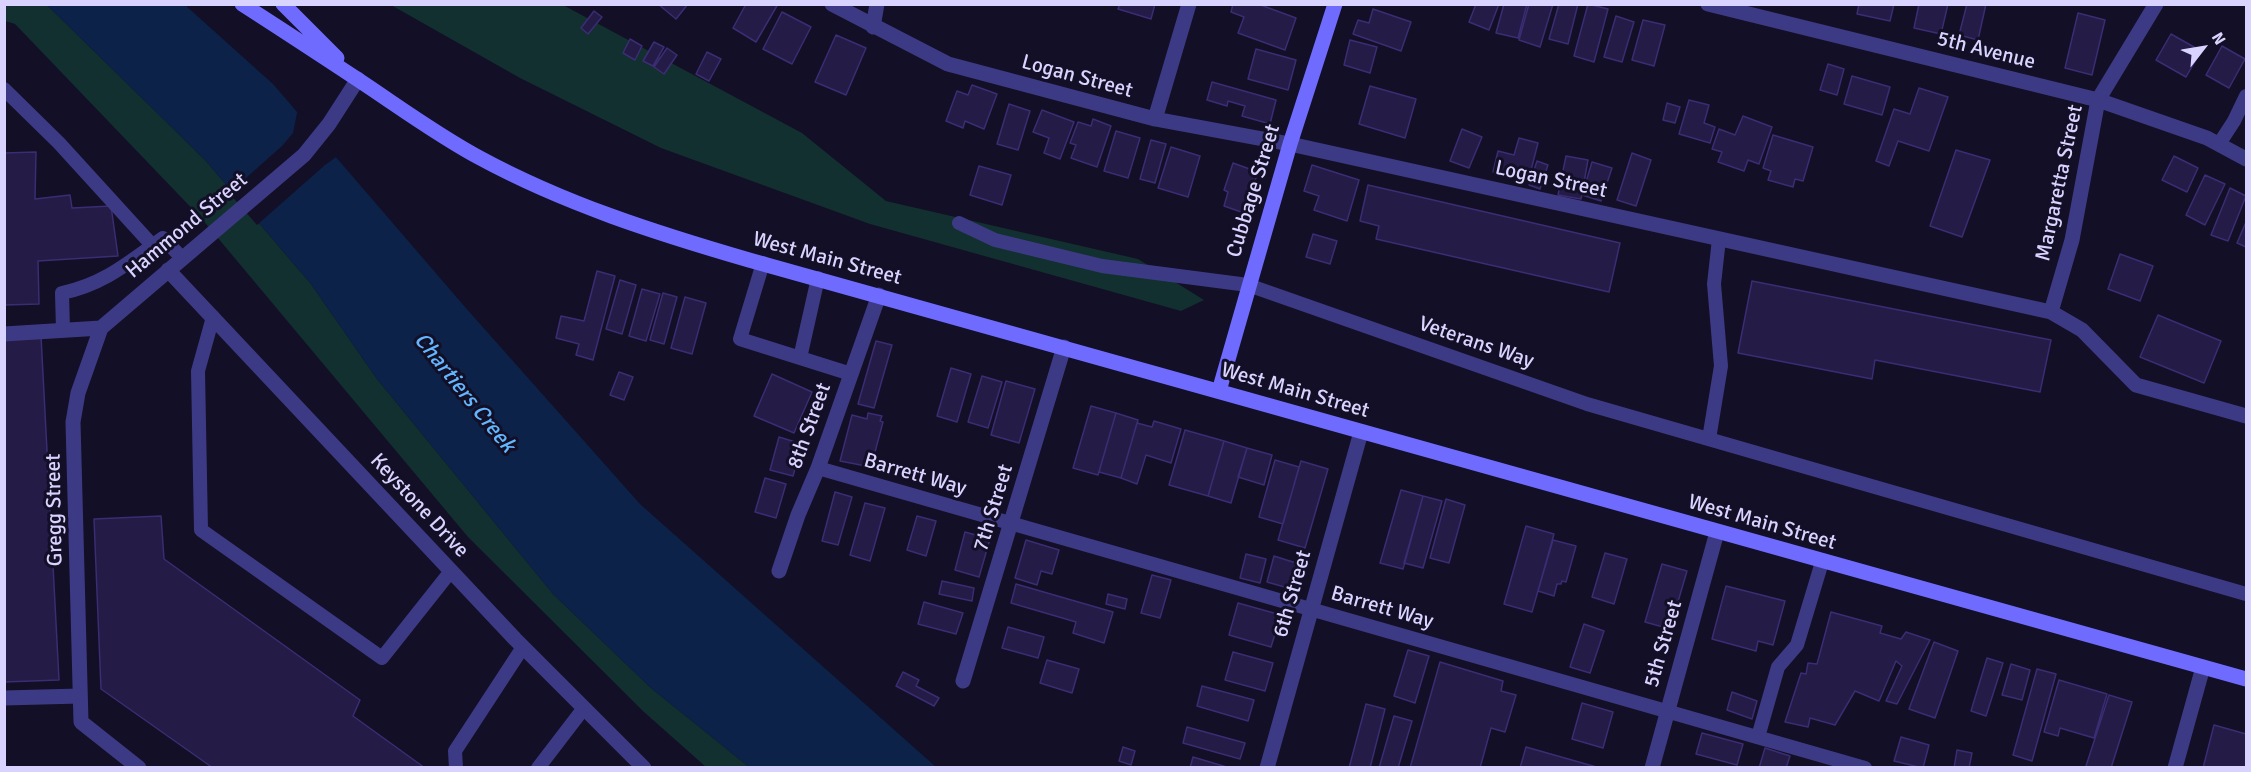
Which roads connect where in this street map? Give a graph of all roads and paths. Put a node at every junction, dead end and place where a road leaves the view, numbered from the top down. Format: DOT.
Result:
graph roads {
  1 [pos="242,4"];
  2 [pos="283,4"];
  3 [pos="832,4"];
  4 [pos="877,4"];
  5 [pos="1189,4"];
  6 [pos="1335,4"];
  7 [pos="1708,4"];
  8 [pos="2156,4"];
  9 [pos="1774,12"];
  10 [pos="873,27"];
  11 [pos="358,79"];
  12 [pos="4,88"];
  13 [pos="2247,96"];
  14 [pos="2098,100"];
  15 [pos="1155,119"];
  16 [pos="1290,144"];
  17 [pos="2219,144"];
  18 [pos="2247,159"];
  19 [pos="959,223"];
  20 [pos="1719,239"];
  21 [pos="152,246"];
  22 [pos="182,258"];
  23 [pos="763,263"];
  24 [pos="168,270"];
  25 [pos="818,278"];
  26 [pos="1248,285"];
  27 [pos="879,295"];
  28 [pos="2051,312"];
  29 [pos="213,317"];
  30 [pos="100,328"];
  31 [pos="63,330"];
  32 [pos="4,334"];
  33 [pos="1064,347"];
  34 [pos="800,358"];
  35 [pos="851,375"];
  36 [pos="1219,391"];
  37 [pos="2247,416"];
  38 [pos="1361,432"];
  39 [pos="1709,439"];
  40 [pos="818,468"];
  41 [pos="1011,524"];
  42 [pos="1717,532"];
  43 [pos="1822,562"];
  44 [pos="451,570"];
  45 [pos="779,571"];
  46 [pos="2247,594"];
  47 [pos="1311,609"];
  48 [pos="523,647"];
  49 [pos="2203,667"];
  50 [pos="2247,680"];
  51 [pos="963,681"];
  52 [pos="80,696"];
  53 [pos="4,698"];
  54 [pos="584,708"];
  55 [pos="1667,711"];
  56 [pos="1758,737"];
  57 [pos="139,768"];
  58 [pos="456,768"];
  59 [pos="538,768"];
  60 [pos="644,768"];
  61 [pos="1267,768"];
  62 [pos="1652,768"];
  63 [pos="1865,768"];
  64 [pos="2175,768"];
  1 -- 11 [label="main road, West Main Street"];
  2 -- 11 [label="main road, West Main Street"];
  3 -- 10 [label="street, Logan Street"];
  4 -- 10 [label="street"];
  5 -- 15 [label="street"];
  6 -- 16 [label="main road, Cubbage Street"];
  7 -- 9 [label="street, 5th Avenue"];
  8 -- 14 [label="street, Margaretta Street"];
  9 -- 14 [label="street, 5th Avenue"];
  10 -- 15 [label="street, Logan Street"];
  11 -- 22 [label="street, Hammond Street"];
  11 -- 23 [label="main road, West Main Street"];
  12 -- 21 [label="lane"];
  13 -- 17 [label="lane"];
  14 -- 17 [label="street, 5th Avenue"];
  14 -- 28 [label="street, Margaretta Street"];
  15 -- 16 [label="street, Logan Street"];
  16 -- 20 [label="street, Logan Street"];
  16 -- 26 [label="main road, Cubbage Street"];
  17 -- 18 [label="street, 5th Avenue"];
  19 -- 26 [label="lane, Veterans Way"];
  20 -- 28 [label="street, Logan Street"];
  20 -- 39 [label="lane"];
  21 -- 22 [label="lane"];
  21 -- 31 [label="lane"];
  22 -- 24 [label="street, Hammond Street"];
  23 -- 25 [label="main road, West Main Street"];
  23 -- 34 [label="lane"];
  24 -- 29 [label="street, Keystone Drive"];
  24 -- 30 [label="street, Hammond Street"];
  25 -- 27 [label="main road, West Main Street"];
  25 -- 34 [label="lane"];
  26 -- 36 [label="main road, Cubbage Street"];
  26 -- 39 [label="lane, Veterans Way"];
  27 -- 33 [label="main road, West Main Street"];
  27 -- 35 [label="street, 8th Street"];
  28 -- 37 [label="street, Logan Street"];
  29 -- 44 [label="street, Keystone Drive"];
  29 -- 44 [label="lane"];
  30 -- 31 [label="street"];
  30 -- 52 [label="street, Gregg Street"];
  31 -- 32 [label="street"];
  33 -- 36 [label="main road, West Main Street"];
  33 -- 41 [label="street, 7th Street"];
  34 -- 35 [label="lane"];
  35 -- 40 [label="street, 8th Street"];
  36 -- 38 [label="main road, West Main Street"];
  38 -- 42 [label="main road, West Main Street"];
  38 -- 47 [label="street, 6th Street"];
  39 -- 46 [label="lane, Veterans Way"];
  40 -- 41 [label="lane, Barrett Way"];
  40 -- 45 [label="street, 8th Street"];
  41 -- 47 [label="lane, Barrett Way"];
  41 -- 51 [label="street, 7th Street"];
  42 -- 43 [label="main road, West Main Street"];
  42 -- 55 [label="street, 5th Street"];
  43 -- 49 [label="main road, West Main Street"];
  43 -- 56 [label="lane"];
  44 -- 48 [label="street, Keystone Drive"];
  47 -- 55 [label="lane, Barrett Way"];
  47 -- 61 [label="street, 6th Street"];
  48 -- 54 [label="street, Keystone Drive"];
  48 -- 58 [label="lane"];
  49 -- 50 [label="main road, West Main Street"];
  49 -- 64 [label="street"];
  52 -- 53 [label="street"];
  52 -- 57 [label="street, Gregg Street"];
  54 -- 59 [label="lane"];
  54 -- 60 [label="street, Keystone Drive"];
  55 -- 56 [label="lane, Barrett Way"];
  55 -- 62 [label="street, 5th Street"];
  56 -- 63 [label="lane, Barrett Way"];
}
